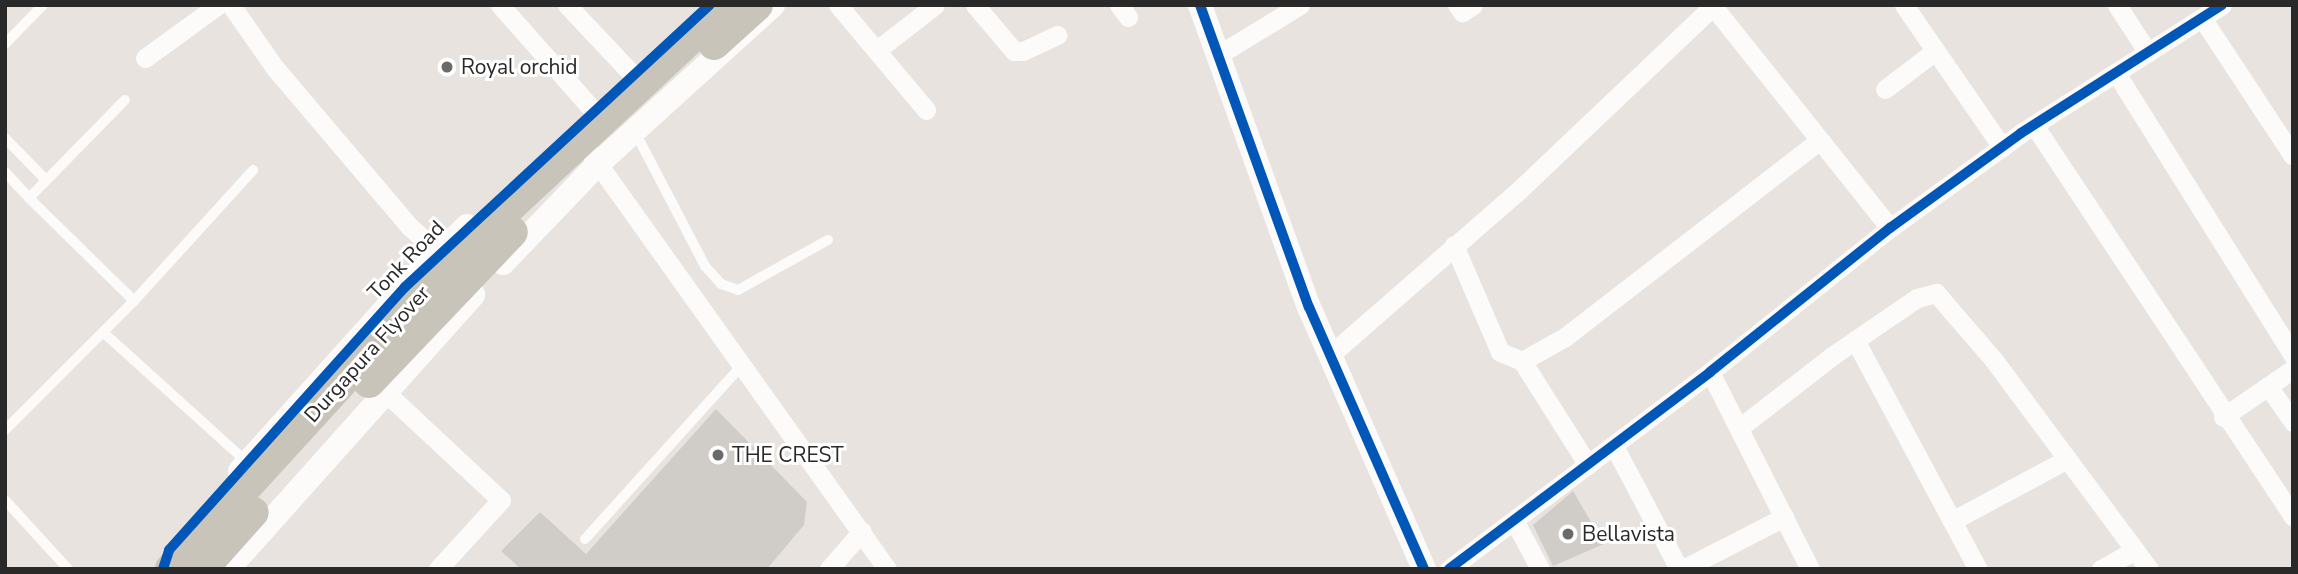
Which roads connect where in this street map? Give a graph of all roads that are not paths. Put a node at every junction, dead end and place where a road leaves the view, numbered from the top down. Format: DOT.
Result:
graph roads {
  1 [pos="43,5"];
  2 [pos="218,5"];
  3 [pos="232,5"];
  4 [pos="500,5"];
  5 [pos="567,5"];
  6 [pos="757,5"];
  7 [pos="773,5"];
  8 [pos="838,5"];
  9 [pos="935,5"];
  10 [pos="975,5"];
  11 [pos="1200,5"];
  12 [pos="1300,5"];
  13 [pos="1458,5"];
  14 [pos="1473,5"];
  15 [pos="1905,5"];
  16 [pos="2116,5"];
  17 [pos="2222,5"];
  18 [pos="711,6"];
  19 [pos="1713,6"];
  20 [pos="2202,18"];
  21 [pos="1058,35"];
  22 [pos="5,44"];
  23 [pos="877,50"];
  24 [pos="1935,51"];
  25 [pos="2148,53"];
  26 [pos="1218,55"];
  27 [pos="145,58"];
  28 [pos="2116,73"];
  29 [pos="632,74"];
  30 [pos="1885,89"];
  31 [pos="125,100"];
  32 [pos="593,110"];
  33 [pos="926,110"];
  34 [pos="2034,125"];
  35 [pos="571,130"];
  36 [pos="635,131"];
  37 [pos="5,138"];
  38 [pos="1819,141"];
  39 [pos="2002,147"];
  40 [pos="2293,156"];
  41 [pos="599,163"];
  42 [pos="253,170"];
  43 [pos="5,172"];
  44 [pos="46,180"];
  45 [pos="29,198"];
  46 [pos="1890,228"];
  47 [pos="828,240"];
  48 [pos="1454,245"];
  49 [pos="439,252"];
  50 [pos="134,302"];
  51 [pos="104,333"];
  52 [pos="1855,340"];
  53 [pos="1330,355"];
  54 [pos="2293,355"];
  55 [pos="1522,361"];
  56 [pos="744,363"];
  57 [pos="2293,369"];
  58 [pos="1710,372"];
  59 [pos="2268,386"];
  60 [pos="384,391"];
  61 [pos="2223,418"];
  62 [pos="2293,422"];
  63 [pos="1739,428"];
  64 [pos="5,430"];
  65 [pos="1614,446"];
  66 [pos="2067,459"];
  67 [pos="247,462"];
  68 [pos="1588,465"];
  69 [pos="5,500"];
  70 [pos="1784,517"];
  71 [pos="2293,517"];
  72 [pos="1514,520"];
  73 [pos="1952,521"];
  74 [pos="862,530"];
  75 [pos="585,539"];
  76 [pos="2135,550"];
  77 [pos="193,565"];
  78 [pos="68,569"];
  79 [pos="439,569"];
  80 [pos="829,569"];
  81 [pos="887,569"];
  82 [pos="1424,569"];
  83 [pos="1449,569"];
  84 [pos="1540,569"];
  85 [pos="1681,569"];
  86 [pos="1810,569"];
  87 [pos="1978,569"];
  88 [pos="2101,569"];
  89 [pos="2149,569"];
  1 -- 22 [label="lane"];
  2 -- 27 [label="street"];
  3 -- 49 [label="street"];
  4 -- 32 [label="street"];
  5 -- 29 [label="street"];
  6 -- 77 [label="main road, Durgapura Flyover"];
  7 -- 36 [label="street"];
  8 -- 23 [label="street"];
  9 -- 23 [label="street"];
  10 -- 21 [label="street"];
  11 -- 26 [label="street"];
  12 -- 26 [label="street"];
  13 -- 14 [label="street"];
  15 -- 24 [label="street"];
  16 -- 25 [label="street"];
  17 -- 20 [label="street"];
  18 -- 29 [label="street, Tonk Road"];
  18 -- 77 [label="main road, Durgapura Flyover"];
  19 -- 38 [label="street"];
  19 -- 48 [label="street"];
  20 -- 25 [label="street"];
  20 -- 40 [label="street"];
  23 -- 33 [label="street"];
  24 -- 30 [label="street"];
  24 -- 39 [label="street"];
  25 -- 28 [label="street"];
  26 -- 53 [label="street"];
  28 -- 34 [label="street"];
  28 -- 54 [label="street"];
  29 -- 32 [label="street, Tonk Road"];
  31 -- 44 [label="lane"];
  32 -- 35 [label="street, Tonk Road"];
  34 -- 39 [label="street"];
  34 -- 61 [label="street"];
  35 -- 41 [label="street"];
  35 -- 49 [label="street, Tonk Road"];
  36 -- 41 [label="street"];
  36 -- 47 [label="lane"];
  37 -- 44 [label="lane"];
  38 -- 46 [label="street"];
  38 -- 55 [label="street"];
  39 -- 46 [label="street"];
  41 -- 56 [label="street"];
  41 -- 60 [label="street"];
  42 -- 50 [label="lane"];
  43 -- 45 [label="lane"];
  44 -- 45 [label="lane"];
  45 -- 50 [label="lane"];
  46 -- 58 [label="street"];
  48 -- 53 [label="street"];
  48 -- 55 [label="street"];
  49 -- 67 [label="street, Tonk Road"];
  50 -- 51 [label="lane"];
  51 -- 64 [label="lane"];
  51 -- 67 [label="lane"];
  52 -- 63 [label="street"];
  52 -- 66 [label="street"];
  52 -- 73 [label="street"];
  53 -- 82 [label="street"];
  55 -- 68 [label="street"];
  56 -- 74 [label="street"];
  56 -- 75 [label="lane"];
  57 -- 59 [label="street"];
  58 -- 63 [label="street"];
  58 -- 65 [label="street"];
  59 -- 61 [label="street"];
  59 -- 62 [label="street"];
  60 -- 77 [label="street"];
  60 -- 79 [label="street"];
  61 -- 71 [label="street"];
  63 -- 70 [label="street"];
  65 -- 68 [label="street"];
  65 -- 85 [label="street"];
  66 -- 73 [label="street"];
  66 -- 76 [label="street"];
  67 -- 77 [label="street, Tonk Road"];
  68 -- 72 [label="street"];
  69 -- 78 [label="lane"];
  70 -- 85 [label="street"];
  70 -- 86 [label="street"];
  72 -- 83 [label="street"];
  72 -- 84 [label="street"];
  73 -- 87 [label="street"];
  74 -- 80 [label="street"];
  74 -- 81 [label="street"];
  76 -- 88 [label="street"];
  76 -- 89 [label="street"];
}
